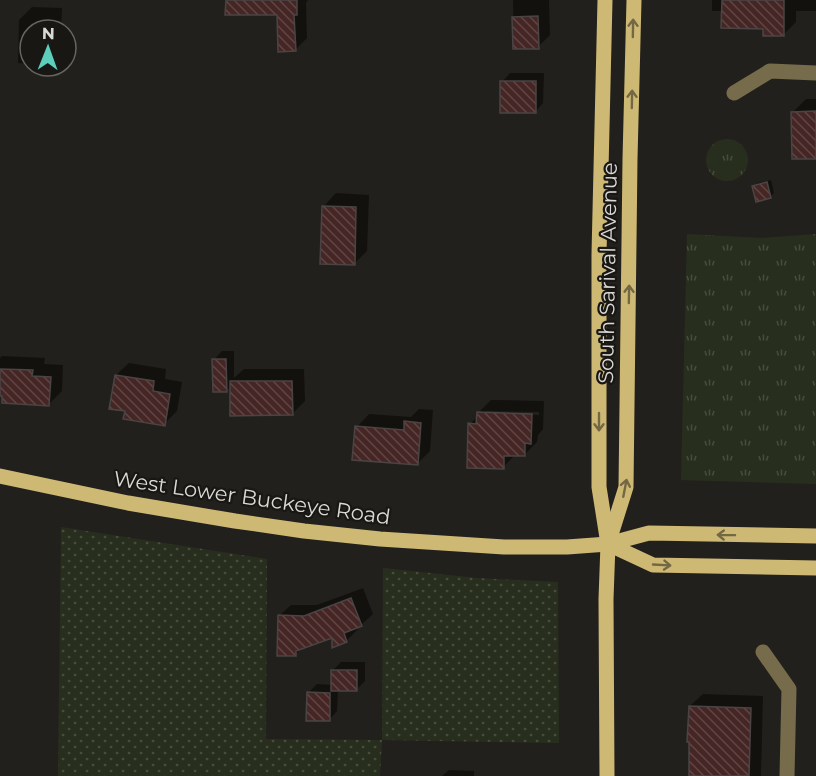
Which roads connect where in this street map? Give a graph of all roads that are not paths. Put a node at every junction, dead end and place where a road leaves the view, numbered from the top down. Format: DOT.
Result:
graph roads {
  1 [pos="605,0"];
  2 [pos="634,0"];
  3 [pos="816,73"];
  4 [pos="734,93"];
  5 [pos="0,476"];
  6 [pos="816,536"];
  7 [pos="608,544"];
  8 [pos="816,568"];
  9 [pos="763,651"];
  10 [pos="607,776"];
  11 [pos="787,776"];
  1 -- 7 [label="main road, South Sarival Avenue, one-way"];
  7 -- 2 [label="main road, South Sarival Avenue, one-way"];
  3 -- 4 [label="street"];
  5 -- 7 [label="main road, West Lower Buckeye Road"];
  6 -- 7 [label="main road, West Lower Buckeye Road, one-way"];
  7 -- 8 [label="main road, one-way"];
  7 -- 10 [label="main road, South Sarival Avenue"];
  9 -- 11 [label="street"];
}
